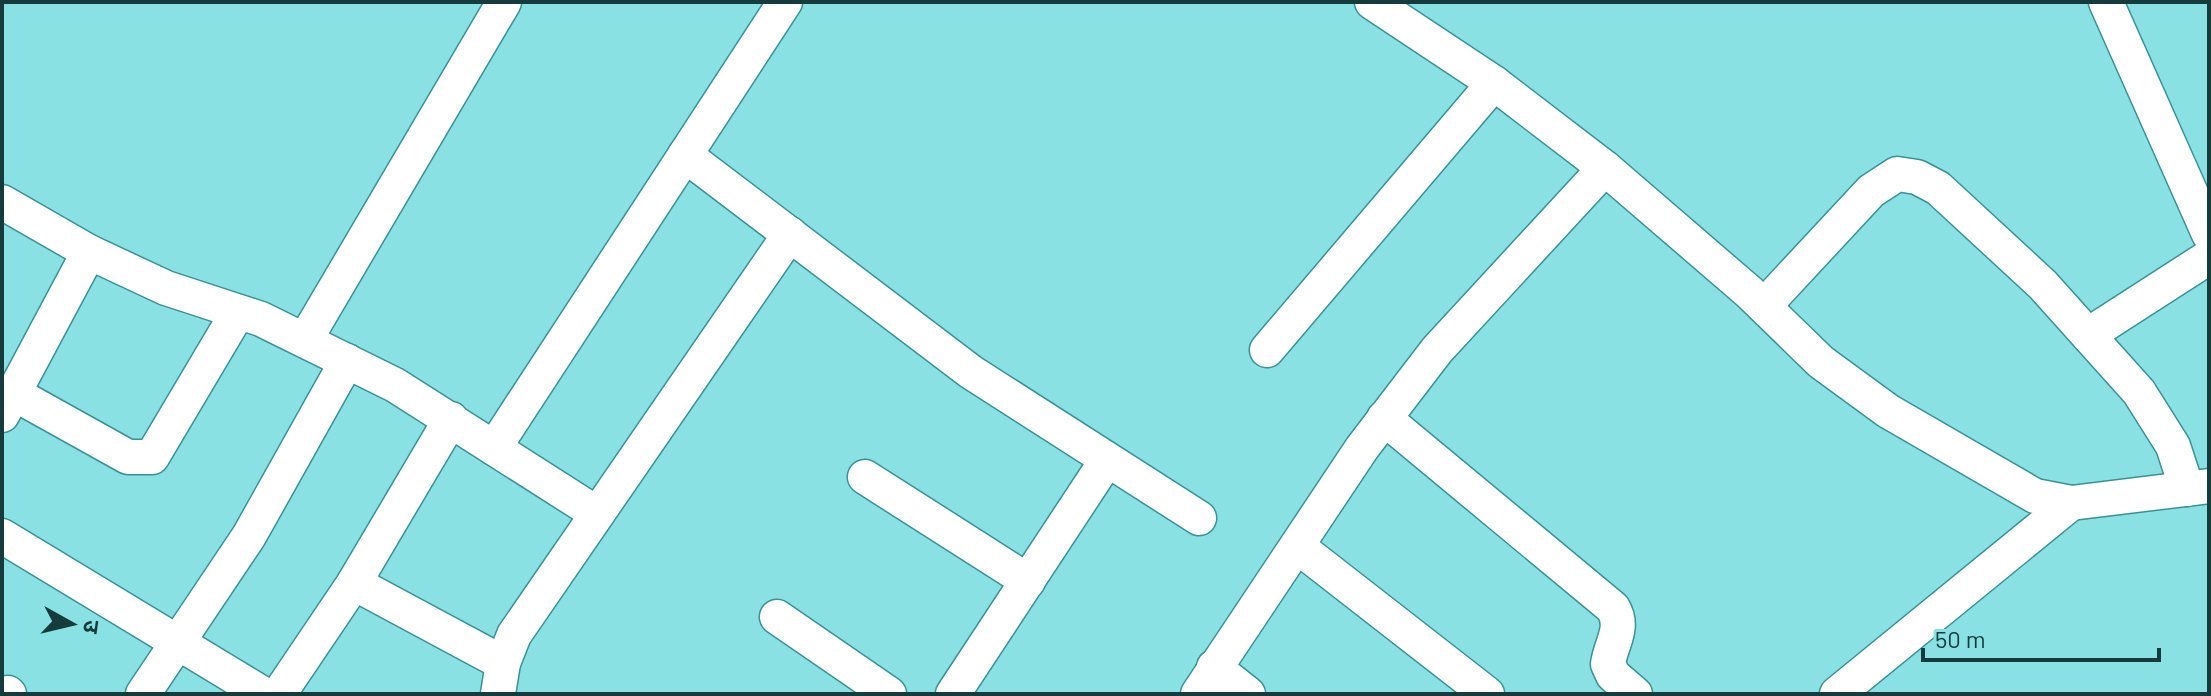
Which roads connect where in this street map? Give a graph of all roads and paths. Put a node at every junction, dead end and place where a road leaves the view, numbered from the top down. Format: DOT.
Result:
graph roads {
  1 [pos="504,2"];
  2 [pos="785,2"];
  3 [pos="1372,2"];
  4 [pos="2106,2"];
  5 [pos="1494,83"];
  6 [pos="685,155"];
  7 [pos="1605,168"];
  8 [pos="2,202"];
  9 [pos="790,234"];
  10 [pos="2209,234"];
  11 [pos="89,252"];
  12 [pos="2209,257"];
  13 [pos="1764,306"];
  14 [pos="238,312"];
  15 [pos="2088,335"];
  16 [pos="305,340"];
  17 [pos="1267,350"];
  18 [pos="347,361"];
  19 [pos="8,404"];
  20 [pos="1384,418"];
  21 [pos="451,419"];
  22 [pos="494,448"];
  23 [pos="1107,460"];
  24 [pos="865,477"];
  25 [pos="2198,488"];
  26 [pos="2071,503"];
  27 [pos="596,513"];
  28 [pos="1199,518"];
  29 [pos="2,536"];
  30 [pos="1297,546"];
  31 [pos="1028,581"];
  32 [pos="354,583"];
  33 [pos="777,617"];
  34 [pos="177,643"];
  35 [pos="500,678"];
  36 [pos="1206,681"];
  37 [pos="143,694"];
  38 [pos="263,694"];
  39 [pos="279,694"];
  40 [pos="889,694"];
  41 [pos="953,694"];
  42 [pos="1248,694"];
  43 [pos="1487,694"];
  44 [pos="1635,694"];
  45 [pos="1837,694"];
  1 -- 16 [label="street"];
  2 -- 6 [label="street"];
  3 -- 5 [label="street"];
  4 -- 10 [label="street"];
  5 -- 7 [label="street"];
  5 -- 17 [label="street"];
  6 -- 9 [label="street"];
  6 -- 22 [label="street"];
  7 -- 13 [label="street"];
  7 -- 20 [label="street"];
  8 -- 11 [label="street"];
  9 -- 23 [label="street"];
  9 -- 27 [label="street"];
  11 -- 14 [label="street"];
  11 -- 19 [label="street"];
  12 -- 15 [label="street"];
  13 -- 15 [label="street"];
  13 -- 26 [label="street"];
  14 -- 16 [label="street"];
  14 -- 19 [label="street"];
  15 -- 25 [label="street"];
  16 -- 18 [label="street"];
  18 -- 21 [label="street"];
  18 -- 34 [label="street"];
  20 -- 30 [label="street"];
  20 -- 44 [label="street"];
  21 -- 22 [label="street"];
  21 -- 32 [label="street"];
  22 -- 27 [label="street"];
  23 -- 28 [label="street"];
  23 -- 31 [label="street"];
  24 -- 31 [label="street"];
  25 -- 26 [label="street"];
  26 -- 45 [label="street"];
  27 -- 35 [label="street"];
  29 -- 34 [label="street"];
  30 -- 36 [label="street"];
  30 -- 43 [label="street"];
  31 -- 41 [label="street"];
  32 -- 35 [label="street"];
  32 -- 39 [label="street"];
  33 -- 40 [label="street"];
  34 -- 37 [label="street"];
  34 -- 38 [label="street"];
  36 -- 42 [label="street"];
}
